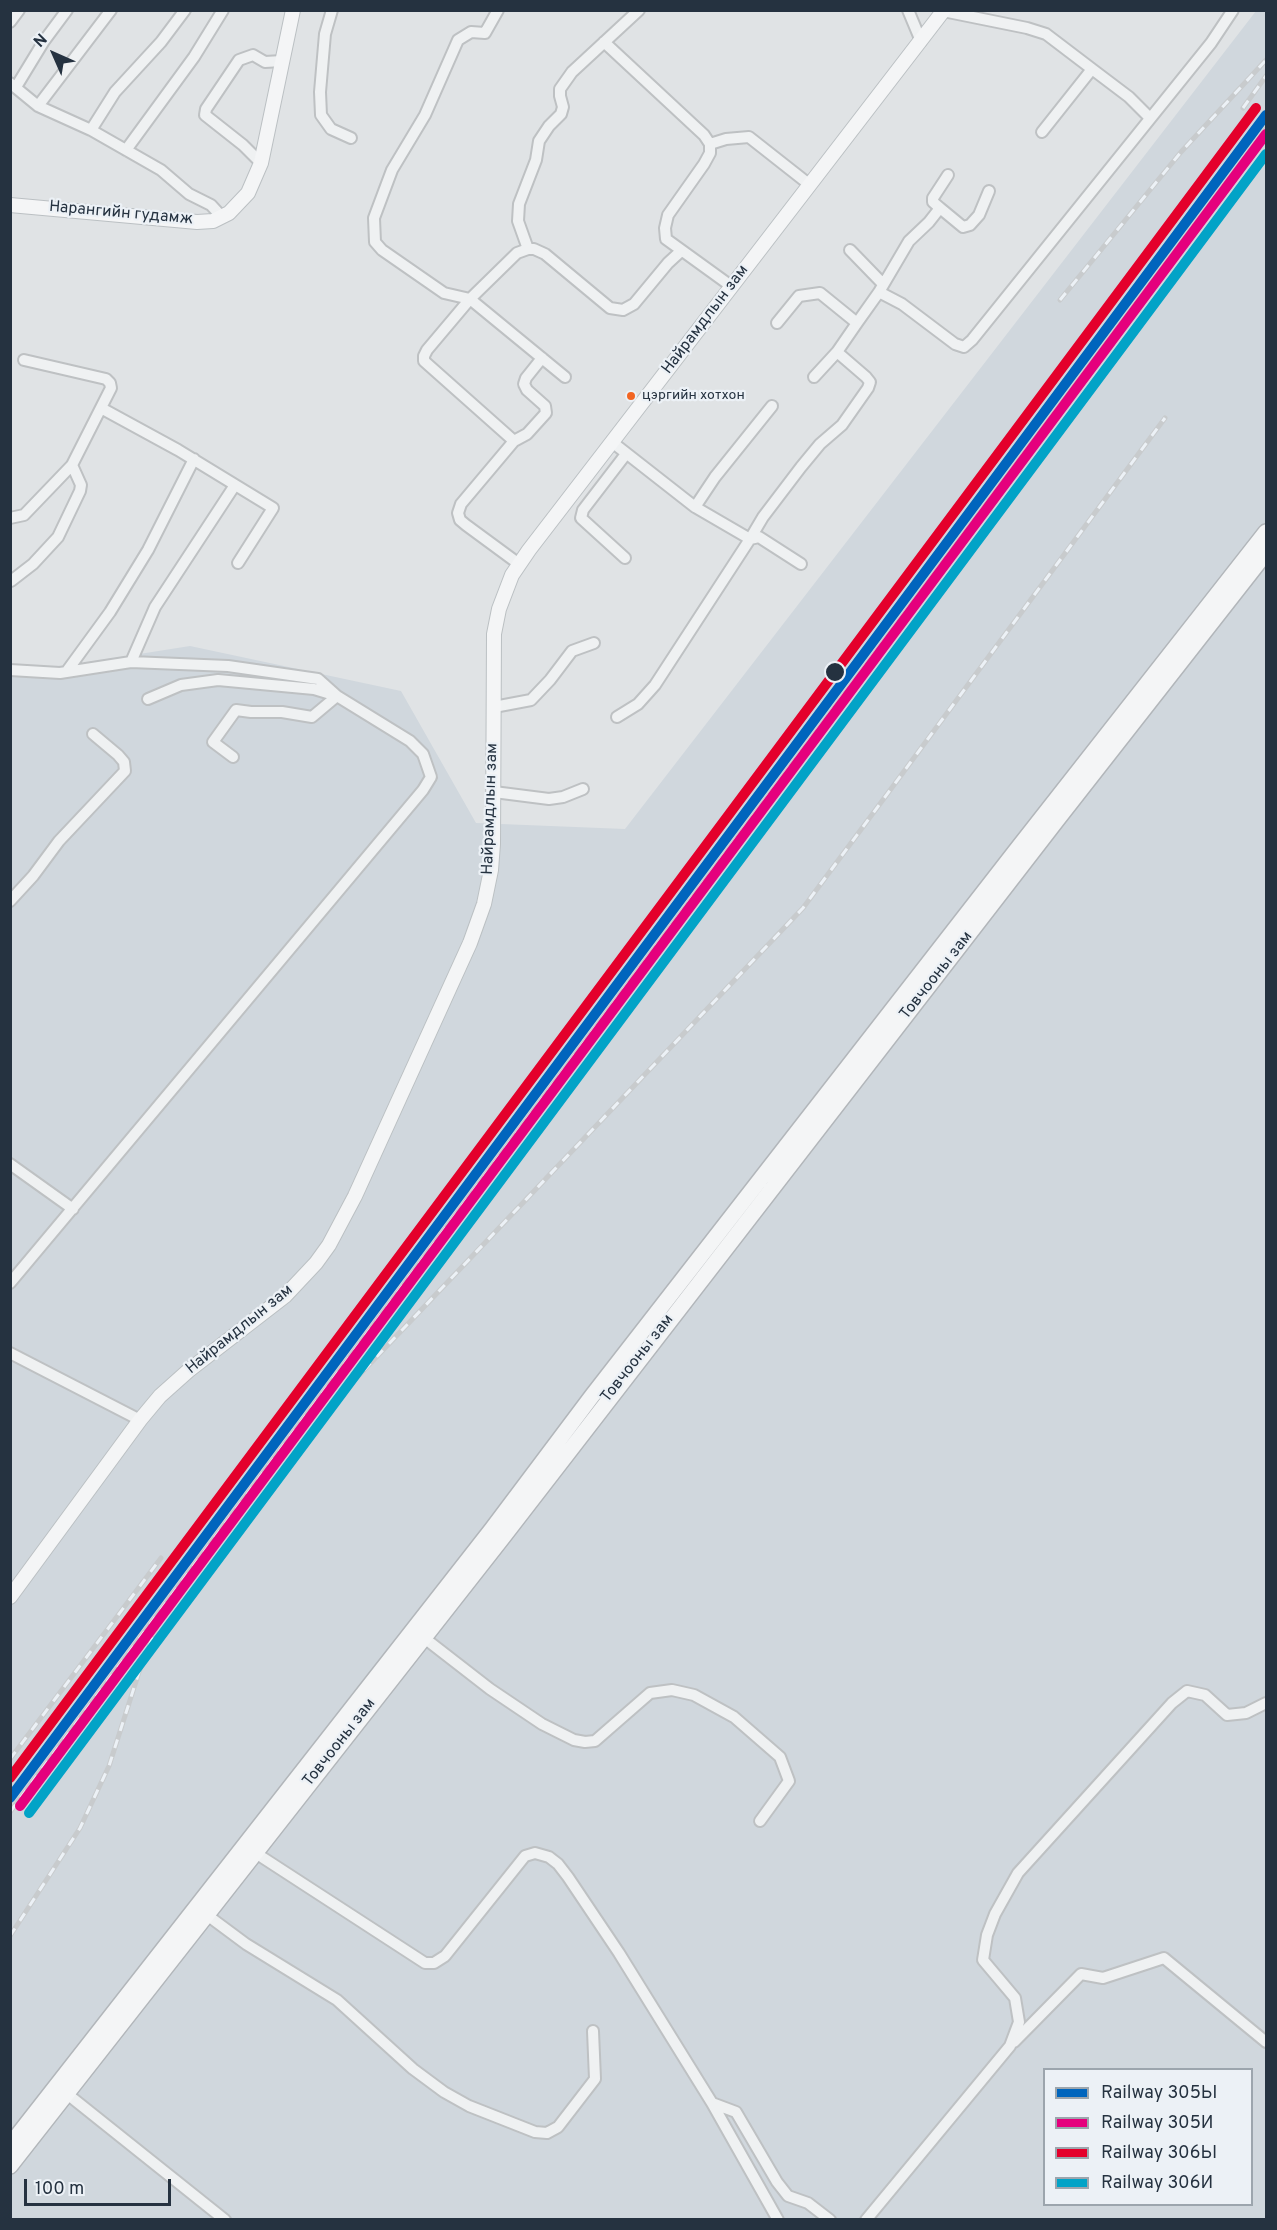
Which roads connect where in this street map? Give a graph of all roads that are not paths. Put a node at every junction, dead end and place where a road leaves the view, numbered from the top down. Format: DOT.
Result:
graph roads {
  1 [pos="19,10"];
  2 [pos="67,10"];
  3 [pos="111,10"];
  4 [pos="185,10"];
  5 [pos="223,10"];
  6 [pos="293,10"];
  7 [pos="332,10"];
  8 [pos="498,10"];
  9 [pos="639,10"];
  10 [pos="908,10"];
  11 [pos="1233,10"];
  12 [pos="944,11"];
  13 [pos="10,22"];
  14 [pos="921,41"];
  15 [pos="604,42"];
  16 [pos="282,61"];
  17 [pos="1092,69"];
  18 [pos="13,85"];
  19 [pos="38,106"];
  20 [pos="1150,118"];
  21 [pos="91,130"];
  22 [pos="1042,132"];
  23 [pos="351,138"];
  24 [pos="710,144"];
  25 [pos="126,150"];
  26 [pos="261,163"];
  27 [pos="948,175"];
  28 [pos="810,185"];
  29 [pos="989,191"];
  30 [pos="10,205"];
  31 [pos="939,208"];
  32 [pos="222,217"];
  33 [pos="528,249"];
  34 [pos="850,250"];
  35 [pos="681,251"];
  36 [pos="731,286"];
  37 [pos="881,288"];
  38 [pos="470,299"];
  39 [pos="777,323"];
  40 [pos="857,323"];
  41 [pos="837,352"];
  42 [pos="542,358"];
  43 [pos="24,360"];
  44 [pos="565,377"];
  45 [pos="814,377"];
  46 [pos="772,406"];
  47 [pos="101,408"];
  48 [pos="514,441"];
  49 [pos="612,442"];
  50 [pos="626,454"];
  51 [pos="194,459"];
  52 [pos="72,465"];
  53 [pos="235,484"];
  54 [pos="695,507"];
  55 [pos="10,518"];
  56 [pos="1266,532"];
  57 [pos="750,539"];
  58 [pos="1266,553"];
  59 [pos="625,558"];
  60 [pos="238,563"];
  61 [pos="519,564"];
  62 [pos="801,564"];
  63 [pos="11,581"];
  64 [pos="594,643"];
  65 [pos="131,662"];
  66 [pos="10,670"];
  67 [pos="67,671"];
  68 [pos="337,696"];
  69 [pos="148,699"];
  70 [pos="494,707"];
  71 [pos="617,717"];
  72 [pos="93,734"];
  73 [pos="234,757"];
  74 [pos="583,789"];
  75 [pos="494,792"];
  76 [pos="10,901"];
  77 [pos="10,1164"];
  78 [pos="73,1209"];
  79 [pos="10,1283"];
  80 [pos="10,1353"];
  81 [pos="140,1420"];
  82 [pos="10,1597"];
  83 [pos="423,1637"];
  84 [pos="1266,1703"];
  85 [pos="760,1821"];
  86 [pos="250,1849"];
  87 [pos="207,1915"];
  88 [pos="593,2031"];
  89 [pos="1266,2042"];
  90 [pos="1010,2046"];
  91 [pos="66,2093"];
  92 [pos="712,2103"];
  93 [pos="10,2145"];
  94 [pos="10,2166"];
  95 [pos="225,2220"];
  96 [pos="778,2220"];
  97 [pos="830,2220"];
  98 [pos="866,2220"];
  1 -- 13 [label="street"];
  2 -- 18 [label="street"];
  3 -- 19 [label="street"];
  4 -- 21 [label="street"];
  5 -- 25 [label="street"];
  6 -- 16 [label="main road"];
  7 -- 23 [label="street"];
  8 -- 38 [label="street"];
  9 -- 15 [label="street"];
  10 -- 14 [label="street"];
  11 -- 20 [label="street"];
  12 -- 14 [label="main road, Найрамдлын зам"];
  12 -- 17 [label="street"];
  14 -- 28 [label="main road, Найрамдлын зам"];
  15 -- 24 [label="street"];
  15 -- 33 [label="street"];
  16 -- 26 [label="main road"];
  16 -- 26 [label="street"];
  17 -- 20 [label="street"];
  17 -- 22 [label="street"];
  18 -- 19 [label="street"];
  19 -- 21 [label="street"];
  20 -- 37 [label="street"];
  21 -- 25 [label="street"];
  24 -- 28 [label="street"];
  24 -- 35 [label="street"];
  25 -- 32 [label="street"];
  26 -- 32 [label="main road"];
  27 -- 31 [label="street"];
  28 -- 36 [label="main road, Найрамдлын зам"];
  29 -- 31 [label="street"];
  30 -- 32 [label="main road, Нарангийн гудамж"];
  31 -- 37 [label="street"];
  33 -- 35 [label="street"];
  33 -- 38 [label="street"];
  34 -- 37 [label="street"];
  35 -- 36 [label="street"];
  36 -- 49 [label="main road, Найрамдлын зам"];
  37 -- 40 [label="street"];
  38 -- 42 [label="street"];
  38 -- 48 [label="street"];
  39 -- 40 [label="street"];
  40 -- 41 [label="street"];
  41 -- 45 [label="street"];
  41 -- 57 [label="street"];
  42 -- 44 [label="street"];
  42 -- 48 [label="street"];
  43 -- 47 [label="street"];
  46 -- 54 [label="street"];
  47 -- 51 [label="street"];
  47 -- 52 [label="street"];
  48 -- 61 [label="street"];
  49 -- 50 [label="street"];
  49 -- 61 [label="main road, Найрамдлын зам"];
  50 -- 54 [label="street"];
  50 -- 59 [label="street"];
  51 -- 53 [label="street"];
  51 -- 67 [label="street"];
  52 -- 55 [label="street"];
  52 -- 63 [label="street"];
  53 -- 60 [label="street"];
  53 -- 65 [label="street"];
  54 -- 57 [label="street"];
  56 -- 86 [label="highway, Товчооны зам"];
  57 -- 62 [label="street"];
  57 -- 71 [label="street"];
  58 -- 83 [label="highway, Товчооны зам"];
  61 -- 70 [label="main road, Найрамдлын зам"];
  64 -- 70 [label="street"];
  65 -- 67 [label="street"];
  65 -- 68 [label="street"];
  66 -- 67 [label="street"];
  68 -- 69 [label="street"];
  68 -- 73 [label="street"];
  68 -- 78 [label="street"];
  70 -- 75 [label="main road, Найрамдлын зам"];
  72 -- 76 [label="street"];
  74 -- 75 [label="street"];
  75 -- 81 [label="main road, Найрамдлын зам"];
  77 -- 78 [label="street"];
  78 -- 79 [label="street"];
  80 -- 81 [label="street"];
  81 -- 82 [label="main road, Найрамдлын зам"];
  83 -- 85 [label="street"];
  83 -- 86 [label="highway, Товчооны зам"];
  84 -- 90 [label="street"];
  86 -- 87 [label="highway, Товчооны зам"];
  86 -- 92 [label="street"];
  86 -- 93 [label="highway, Товчооны зам"];
  87 -- 88 [label="street"];
  87 -- 91 [label="highway, Товчооны зам"];
  89 -- 90 [label="street"];
  90 -- 98 [label="street"];
  91 -- 94 [label="highway, Товчооны зам"];
  91 -- 95 [label="street"];
  92 -- 96 [label="street"];
  92 -- 97 [label="street"];
}
